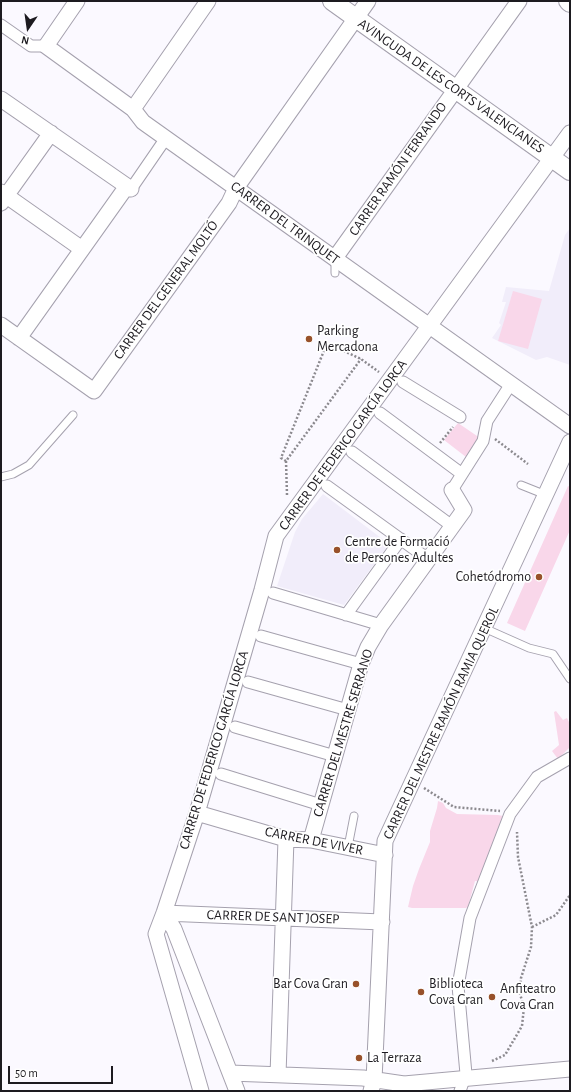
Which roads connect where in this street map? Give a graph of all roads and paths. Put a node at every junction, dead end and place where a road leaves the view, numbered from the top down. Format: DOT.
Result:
graph roads {
  1 [pos="77,1"];
  2 [pos="208,1"];
  3 [pos="332,1"];
  4 [pos="368,1"];
  5 [pos="519,1"];
  6 [pos="355,18"];
  7 [pos="1,25"];
  8 [pos="46,46"];
  9 [pos="455,89"];
  10 [pos="1,98"];
  11 [pos="133,109"];
  12 [pos="51,133"];
  13 [pos="570,133"];
  14 [pos="166,138"];
  15 [pos="552,158"];
  16 [pos="570,171"];
  17 [pos="129,188"];
  18 [pos="236,188"];
  19 [pos="3,197"];
  20 [pos="82,249"];
  21 [pos="335,266"];
  22 [pos="1,325"];
  23 [pos="429,326"];
  24 [pos="19,338"];
  25 [pos="361,359"];
  26 [pos="382,374"];
  27 [pos="403,382"];
  28 [pos="507,390"];
  29 [pos="380,413"];
  30 [pos="73,415"];
  31 [pos="460,418"];
  32 [pos="570,426"];
  33 [pos="485,432"];
  34 [pos="352,452"];
  35 [pos="433,452"];
  36 [pos="568,452"];
  37 [pos="286,461"];
  38 [pos="528,464"];
  39 [pos="462,474"];
  40 [pos="1,477"];
  41 [pos="521,485"];
  42 [pos="327,486"];
  43 [pos="452,490"];
  44 [pos="546,495"];
  45 [pos="287,497"];
  46 [pos="452,526"];
  47 [pos="401,539"];
  48 [pos="428,559"];
  49 [pos="273,594"];
  50 [pos="346,615"];
  51 [pos="381,625"];
  52 [pos="484,628"];
  53 [pos="261,636"];
  54 [pos="361,664"];
  55 [pos="570,680"];
  56 [pos="248,682"];
  57 [pos="348,710"];
  58 [pos="235,727"];
  59 [pos="335,756"];
  60 [pos="570,758"];
  61 [pos="221,774"];
  62 [pos="421,785"];
  63 [pos="321,805"];
  64 [pos="197,813"];
  65 [pos="510,814"];
  66 [pos="354,816"];
  67 [pos="286,839"];
  68 [pos="311,840"];
  69 [pos="348,847"];
  70 [pos="385,855"];
  71 [pos="570,895"];
  72 [pos="164,913"];
  73 [pos="284,917"];
  74 [pos="382,922"];
  75 [pos="532,927"];
  76 [pos="490,1062"];
  77 [pos="570,1069"];
  78 [pos="230,1073"];
  79 [pos="278,1075"];
  80 [pos="373,1085"];
  81 [pos="462,1085"];
  82 [pos="201,1091"];
  83 [pos="237,1091"];
  1 -- 8 [label="street"];
  2 -- 11 [label="street"];
  3 -- 6 [label="street, AVINGUDA DE LES CORTS VALENCIANES"];
  4 -- 6 [label="street, CARRER DEL GENERAL MOLTÓ"];
  5 -- 9 [label="street, CARRER RAMÓN FERRANDO"];
  6 -- 9 [label="street, AVINGUDA DE LES CORTS VALENCIANES"];
  6 -- 18 [label="street, CARRER DEL GENERAL MOLTÓ"];
  7 -- 8 [label="street, CARRER DEL TRINQUET"];
  8 -- 11 [label="street, CARRER DEL TRINQUET"];
  9 -- 15 [label="street, AVINGUDA DE LES CORTS VALENCIANES"];
  9 -- 21 [label="street, CARRER RAMÓN FERRANDO"];
  10 -- 12 [label="street"];
  11 -- 14 [label="street, CARRER DEL TRINQUET"];
  12 -- 17 [label="street"];
  12 -- 19 [label="street"];
  13 -- 15 [label="street, CARRER DE FEDERICO GARCÍA LORCA"];
  14 -- 17 [label="street"];
  14 -- 18 [label="street, CARRER DEL TRINQUET"];
  15 -- 16 [label="street, AVINGUDA DE LES CORTS VALENCIANES"];
  15 -- 23 [label="street, CARRER DE FEDERICO GARCÍA LORCA"];
  17 -- 20 [label="street"];
  18 -- 21 [label="street, CARRER DEL TRINQUET"];
  18 -- 24 [label="street, CARRER DEL GENERAL MOLTÓ"];
  19 -- 20 [label="street"];
  20 -- 24 [label="street"];
  21 -- 23 [label="street, CARRER DEL TRINQUET"];
  22 -- 24 [label="street"];
  23 -- 32 [label="street, CARRER DEL TRINQUET"];
  23 -- 64 [label="street, CARRER DE FEDERICO GARCÍA LORCA"];
  25 -- 26 [label="path"];
  25 -- 37 [label="path"];
  25 -- 37 [label="path"];
  27 -- 31 [label="street"];
  28 -- 33 [label="street"];
  29 -- 35 [label="street"];
  30 -- 40 [label="lane"];
  31 -- 35 [label="path"];
  33 -- 38 [label="path"];
  33 -- 39 [label="street"];
  34 -- 46 [label="street"];
  35 -- 39 [label="street"];
  36 -- 44 [label="street, CARRER DEL MESTRE RAMÓN RAMIA QUEROL"];
  37 -- 45 [label="path"];
  39 -- 43 [label="street"];
  41 -- 44 [label="lane"];
  42 -- 47 [label="street"];
  43 -- 46 [label="street, CARRER DEL MESTRE SERRANO"];
  44 -- 52 [label="street, CARRER DEL MESTRE RAMÓN RAMIA QUEROL"];
  46 -- 48 [label="street, CARRER DEL MESTRE SERRANO"];
  47 -- 48 [label="street"];
  47 -- 50 [label="street"];
  48 -- 51 [label="street, CARRER DEL MESTRE SERRANO"];
  49 -- 50 [label="street"];
  50 -- 51 [label="street"];
  51 -- 54 [label="street, CARRER DEL MESTRE SERRANO"];
  52 -- 55 [label="lane"];
  52 -- 70 [label="street, CARRER DEL MESTRE RAMÓN RAMIA QUEROL"];
  53 -- 54 [label="street"];
  54 -- 57 [label="street, CARRER DEL MESTRE SERRANO"];
  56 -- 57 [label="street"];
  57 -- 59 [label="street, CARRER DEL MESTRE SERRANO"];
  58 -- 59 [label="street"];
  59 -- 63 [label="street, CARRER DEL MESTRE SERRANO"];
  60 -- 65 [label="street"];
  61 -- 63 [label="street"];
  62 -- 65 [label="path"];
  63 -- 68 [label="street, CARRER DEL MESTRE SERRANO"];
  64 -- 67 [label="street, CARRER DE VIVER"];
  64 -- 72 [label="street, CARRER DE FEDERICO GARCÍA LORCA"];
  65 -- 75 [label="path"];
  65 -- 81 [label="street"];
  66 -- 69 [label="lane"];
  67 -- 68 [label="street, CARRER DE VIVER"];
  67 -- 73 [label="street"];
  68 -- 69 [label="street, CARRER DE VIVER"];
  69 -- 70 [label="street, CARRER DE VIVER"];
  70 -- 74 [label="street, CARRER DEL MESTRE RAMÓN RAMIA QUEROL"];
  71 -- 75 [label="path"];
  72 -- 73 [label="street, CARRER DE SANT JOSEP"];
  72 -- 78 [label="street"];
  72 -- 82 [label="street, CARRER DE FEDERICO GARCÍA LORCA"];
  73 -- 74 [label="street, CARRER DE SANT JOSEP"];
  73 -- 79 [label="street"];
  74 -- 80 [label="street, CARRER DEL MESTRE RAMÓN RAMIA QUEROL"];
  75 -- 76 [label="path"];
  77 -- 81 [label="street"];
  78 -- 79 [label="street"];
  78 -- 83 [label="street"];
  79 -- 80 [label="street"];
  80 -- 81 [label="street"];
}
